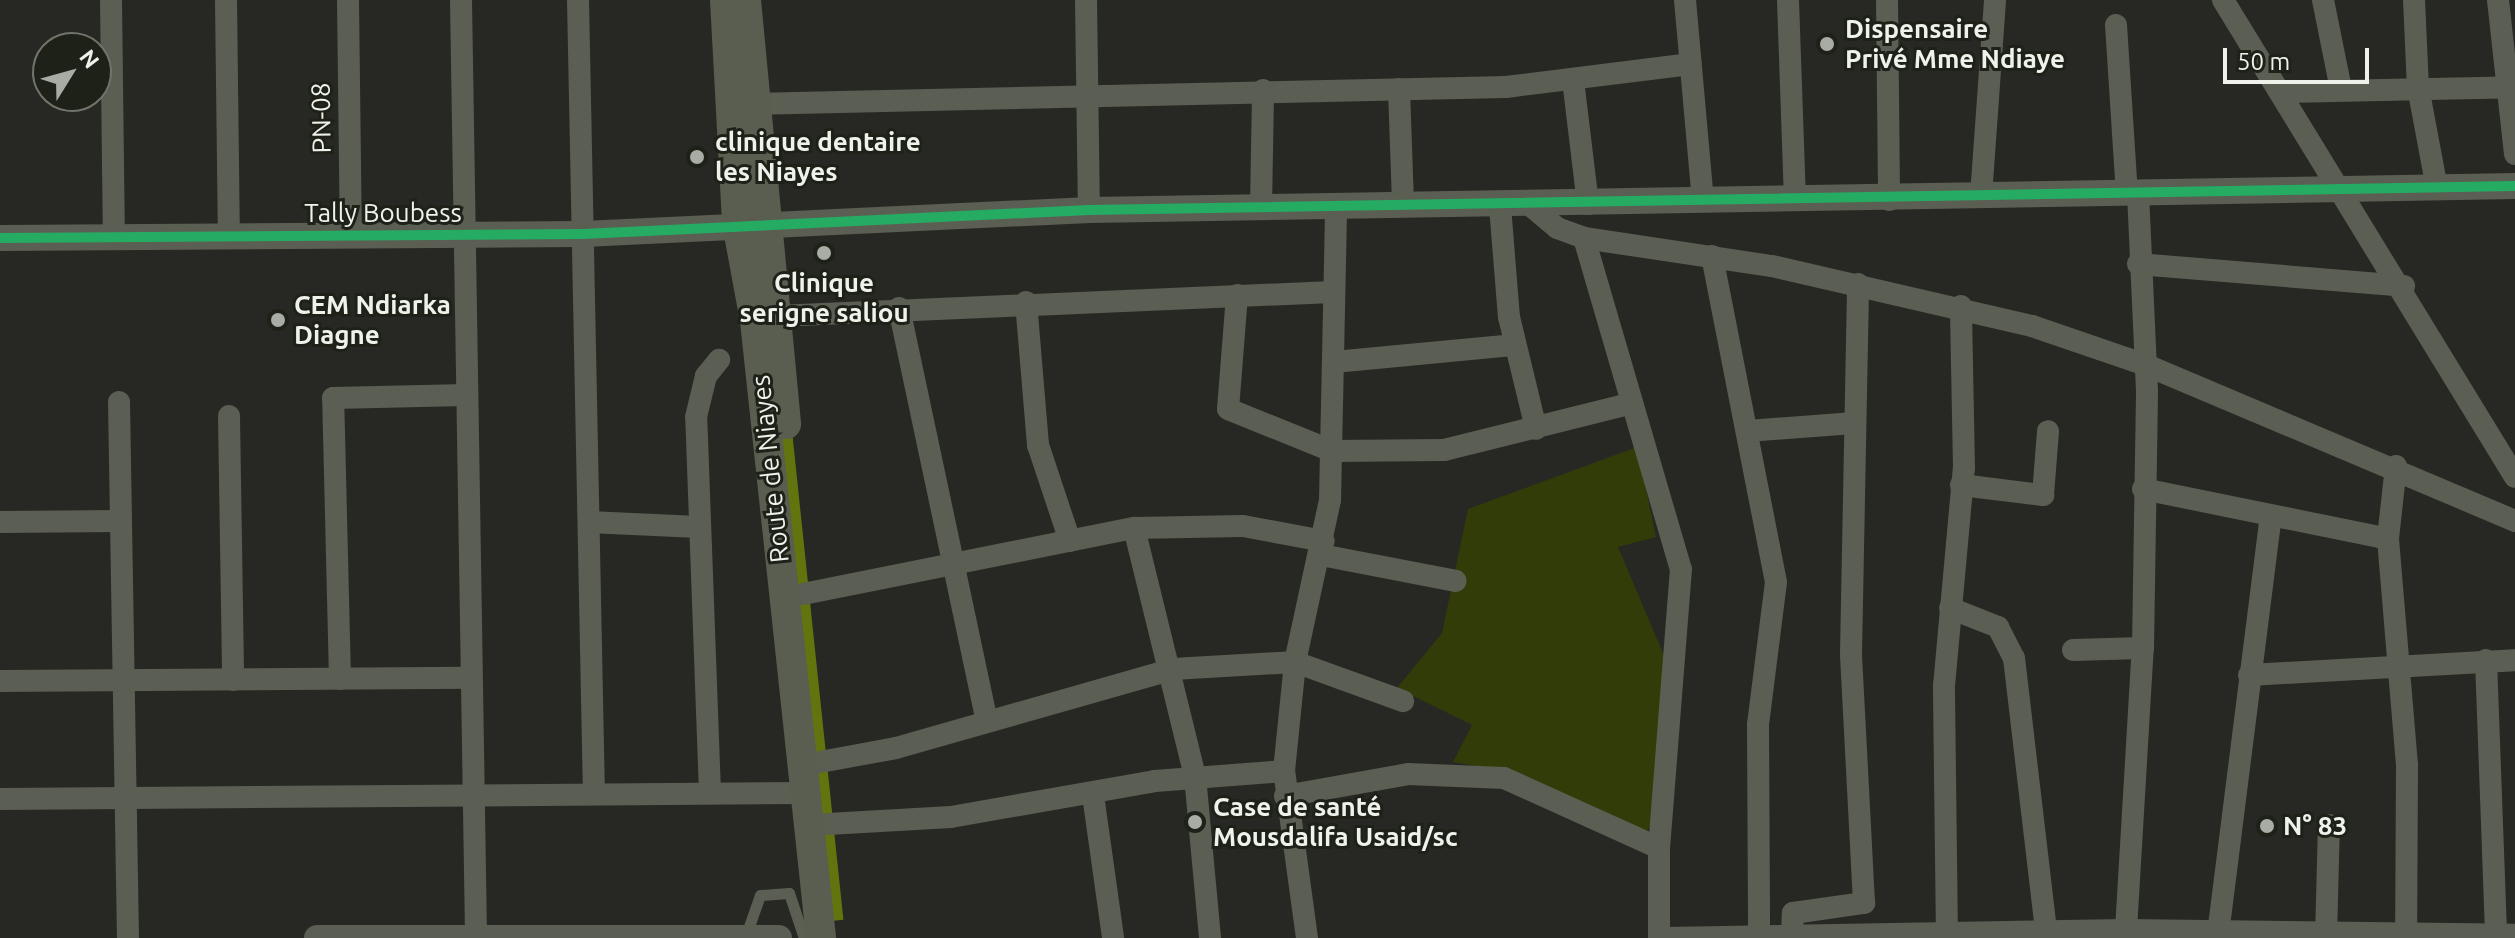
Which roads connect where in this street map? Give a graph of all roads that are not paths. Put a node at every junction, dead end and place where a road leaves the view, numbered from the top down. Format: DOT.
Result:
graph roads {
  1 [pos="111,0"];
  2 [pos="226,0"];
  3 [pos="348,0"];
  4 [pos="461,0"];
  5 [pos="578,0"];
  6 [pos="725,0"];
  7 [pos="746,0"];
  8 [pos="1086,0"];
  9 [pos="1685,0"];
  10 [pos="1788,0"];
  11 [pos="1887,0"];
  12 [pos="1995,0"];
  13 [pos="2223,0"];
  14 [pos="2323,0"];
  15 [pos="2414,0"];
  16 [pos="2498,0"];
  17 [pos="2116,25"];
  18 [pos="1691,64"];
  19 [pos="1573,80"];
  20 [pos="2418,87"];
  21 [pos="2512,87"];
  22 [pos="1399,89"];
  23 [pos="2341,89"];
  24 [pos="1263,90"];
  25 [pos="2285,92"];
  26 [pos="1087,93"];
  27 [pos="756,104"];
  28 [pos="2515,154"];
  29 [pos="2515,186"];
  30 [pos="2344,188"];
  31 [pos="2437,189"];
  32 [pos="2132,194"];
  33 [pos="1981,196"];
  34 [pos="1795,199"];
  35 [pos="1703,200"];
  36 [pos="1889,200"];
  37 [pos="1588,204"];
  38 [pos="1403,206"];
  39 [pos="1500,206"];
  40 [pos="1531,206"];
  41 [pos="1261,208"];
  42 [pos="1336,208"];
  43 [pos="1089,210"];
  44 [pos="752,222"];
  45 [pos="583,234"];
  46 [pos="464,235"];
  47 [pos="229,236"];
  48 [pos="351,236"];
  49 [pos="114,237"];
  50 [pos="0,238"];
  51 [pos="1584,238"];
  52 [pos="1712,256"];
  53 [pos="2138,264"];
  54 [pos="1858,284"];
  55 [pos="2404,286"];
  56 [pos="1332,292"];
  57 [pos="1237,295"];
  58 [pos="1026,302"];
  59 [pos="1961,306"];
  60 [pos="899,308"];
  61 [pos="777,316"];
  62 [pos="1515,345"];
  63 [pos="719,360"];
  64 [pos="1334,362"];
  65 [pos="2146,365"];
  66 [pos="466,395"];
  67 [pos="119,402"];
  68 [pos="1632,403"];
  69 [pos="229,416"];
  70 [pos="1854,423"];
  71 [pos="1536,429"];
  72 [pos="1747,431"];
  73 [pos="2048,431"];
  74 [pos="1332,451"];
  75 [pos="2396,466"];
  76 [pos="2515,477"];
  77 [pos="1961,485"];
  78 [pos="2143,489"];
  79 [pos="2271,517"];
  80 [pos="120,521"];
  81 [pos="2515,521"];
  82 [pos="0,522"];
  83 [pos="589,522"];
  84 [pos="698,527"];
  85 [pos="1134,528"];
  86 [pos="2388,539"];
  87 [pos="1070,541"];
  88 [pos="1322,548"];
  89 [pos="949,564"];
  90 [pos="1456,581"];
  91 [pos="803,594"];
  92 [pos="1950,608"];
  93 [pos="2143,648"];
  94 [pos="2073,650"];
  95 [pos="2486,660"];
  96 [pos="2515,660"];
  97 [pos="1295,662"];
  98 [pos="2396,666"];
  99 [pos="1173,669"];
  100 [pos="2249,675"];
  101 [pos="470,678"];
  102 [pos="340,679"];
  103 [pos="123,680"];
  104 [pos="233,680"];
  105 [pos="0,681"];
  106 [pos="1403,701"];
  107 [pos="987,721"];
  108 [pos="820,762"];
  109 [pos="1284,771"];
  110 [pos="1195,776"];
  111 [pos="710,793"];
  112 [pos="805,793"];
  113 [pos="594,794"];
  114 [pos="472,795"];
  115 [pos="1093,795"];
  116 [pos="1285,796"];
  117 [pos="125,798"];
  118 [pos="0,799"];
  119 [pos="828,824"];
  120 [pos="2329,825"];
  121 [pos="1659,848"];
  122 [pos="2126,930"];
  123 [pos="2046,931"];
  124 [pos="2406,933"];
  125 [pos="2218,934"];
  126 [pos="2505,934"];
  127 [pos="476,935"];
  128 [pos="746,935"];
  129 [pos="2452,935"];
  130 [pos="1759,936"];
  131 [pos="1792,936"];
  132 [pos="1850,936"];
  133 [pos="1947,936"];
  134 [pos="2260,937"];
  135 [pos="2341,937"];
  136 [pos="128,938"];
  137 [pos="317,938"];
  138 [pos="779,938"];
  139 [pos="804,938"];
  140 [pos="821,938"];
  141 [pos="842,938"];
  142 [pos="1113,938"];
  143 [pos="1210,938"];
  144 [pos="1307,938"];
  145 [pos="1662,938"];
  146 [pos="1709,938"];
  1 -- 49 [label="street"];
  2 -- 47 [label="street"];
  3 -- 48 [label="street, PN-08"];
  4 -- 46 [label="street"];
  5 -- 45 [label="street"];
  6 -- 44 [label="main road, Route de Niayes"];
  7 -- 27 [label="main road, Route de Niayes"];
  8 -- 26 [label="street"];
  9 -- 18 [label="street"];
  10 -- 34 [label="street"];
  11 -- 36 [label="street"];
  12 -- 33 [label="street"];
  13 -- 25 [label="street"];
  14 -- 23 [label="street"];
  15 -- 20 [label="street"];
  16 -- 21 [label="street"];
  17 -- 32 [label="street"];
  18 -- 19 [label="street"];
  18 -- 35 [label="street"];
  19 -- 22 [label="street"];
  19 -- 37 [label="street"];
  20 -- 21 [label="street"];
  20 -- 23 [label="street"];
  20 -- 31 [label="street"];
  21 -- 28 [label="street"];
  22 -- 24 [label="street"];
  22 -- 38 [label="street"];
  23 -- 25 [label="street"];
  24 -- 26 [label="street"];
  24 -- 41 [label="street"];
  25 -- 30 [label="street"];
  26 -- 27 [label="street"];
  26 -- 43 [label="street"];
  27 -- 44 [label="main road, Route de Niayes"];
  29 -- 31 [label="street, Tally Boubess"];
  30 -- 31 [label="street, Tally Boubess"];
  30 -- 32 [label="street, Tally Boubess"];
  30 -- 55 [label="street"];
  32 -- 33 [label="street, Tally Boubess"];
  32 -- 53 [label="street"];
  33 -- 36 [label="street, Tally Boubess"];
  34 -- 35 [label="street, Tally Boubess"];
  34 -- 36 [label="street, Tally Boubess"];
  35 -- 37 [label="street, Tally Boubess"];
  37 -- 40 [label="street, Tally Boubess"];
  38 -- 39 [label="street, Tally Boubess"];
  38 -- 42 [label="street, Tally Boubess"];
  39 -- 40 [label="street, Tally Boubess"];
  39 -- 62 [label="street"];
  40 -- 51 [label="street"];
  41 -- 42 [label="street, Tally Boubess"];
  41 -- 43 [label="street, Tally Boubess"];
  42 -- 56 [label="street"];
  43 -- 44 [label="street, Tally Boubess"];
  44 -- 45 [label="street, Tally Boubess"];
  44 -- 61 [label="main road, Route de Niayes"];
  44 -- 112 [label="main road, Route de Niayes"];
  45 -- 46 [label="street, Tally Boubess"];
  45 -- 83 [label="street"];
  46 -- 48 [label="street, Tally Boubess"];
  46 -- 66 [label="street"];
  47 -- 48 [label="street, Tally Boubess"];
  47 -- 49 [label="street, Tally Boubess"];
  49 -- 50 [label="street, Tally Boubess"];
  51 -- 52 [label="street"];
  51 -- 68 [label="street"];
  52 -- 54 [label="street"];
  52 -- 72 [label="street"];
  53 -- 55 [label="street"];
  53 -- 65 [label="street"];
  54 -- 59 [label="street"];
  54 -- 70 [label="street"];
  55 -- 76 [label="street"];
  56 -- 57 [label="street"];
  56 -- 64 [label="street"];
  57 -- 58 [label="street"];
  57 -- 74 [label="street"];
  58 -- 60 [label="street"];
  58 -- 87 [label="street"];
  59 -- 65 [label="street"];
  59 -- 77 [label="street"];
  60 -- 61 [label="street"];
  60 -- 89 [label="street"];
  61 -- 91 [label="main road, Route de Niayes"];
  62 -- 64 [label="street"];
  62 -- 71 [label="street"];
  63 -- 84 [label="street"];
  64 -- 74 [label="street"];
  65 -- 75 [label="street"];
  65 -- 78 [label="street"];
  66 -- 101 [label="street"];
  66 -- 102 [label="street"];
  67 -- 80 [label="street"];
  68 -- 71 [label="street"];
  68 -- 121 [label="street"];
  69 -- 104 [label="street"];
  70 -- 72 [label="street"];
  70 -- 131 [label="street"];
  71 -- 74 [label="street"];
  72 -- 130 [label="street"];
  73 -- 77 [label="street"];
  74 -- 88 [label="street"];
  75 -- 81 [label="street"];
  75 -- 86 [label="street"];
  77 -- 92 [label="street"];
  78 -- 79 [label="street"];
  78 -- 93 [label="street"];
  79 -- 86 [label="street"];
  79 -- 100 [label="street"];
  80 -- 82 [label="street"];
  80 -- 103 [label="street"];
  83 -- 84 [label="street"];
  83 -- 113 [label="street"];
  84 -- 111 [label="street"];
  85 -- 87 [label="street"];
  85 -- 88 [label="street"];
  85 -- 99 [label="street"];
  86 -- 98 [label="street"];
  87 -- 89 [label="street"];
  88 -- 90 [label="street"];
  88 -- 97 [label="street"];
  89 -- 91 [label="street"];
  89 -- 107 [label="street"];
  91 -- 108 [label="main road, Route de Niayes"];
  92 -- 123 [label="street"];
  92 -- 133 [label="street"];
  93 -- 94 [label="street"];
  93 -- 122 [label="street"];
  95 -- 96 [label="street"];
  95 -- 98 [label="street"];
  95 -- 126 [label="street"];
  97 -- 99 [label="street"];
  97 -- 106 [label="street"];
  97 -- 109 [label="street"];
  98 -- 100 [label="street"];
  98 -- 124 [label="street"];
  99 -- 107 [label="street"];
  99 -- 110 [label="street"];
  100 -- 125 [label="street"];
  101 -- 102 [label="street"];
  101 -- 114 [label="street"];
  102 -- 104 [label="street"];
  103 -- 104 [label="street"];
  103 -- 105 [label="street"];
  103 -- 117 [label="street"];
  107 -- 108 [label="street"];
  108 -- 119 [label="main road, Route de Niayes"];
  109 -- 110 [label="street"];
  109 -- 116 [label="street"];
  110 -- 115 [label="street"];
  110 -- 143 [label="street"];
  111 -- 112 [label="street"];
  111 -- 113 [label="street"];
  112 -- 140 [label="main road, Route de Niayes"];
  113 -- 114 [label="street"];
  114 -- 117 [label="street"];
  114 -- 127 [label="street"];
  115 -- 119 [label="street"];
  115 -- 142 [label="street"];
  116 -- 121 [label="street"];
  116 -- 144 [label="street"];
  117 -- 118 [label="street"];
  117 -- 136 [label="street"];
  119 -- 141 [label="main road, Route de Niayes"];
  120 -- 135 [label="street"];
  121 -- 145 [label="street"];
  122 -- 123 [label="street"];
  122 -- 125 [label="street"];
  123 -- 133 [label="street"];
  124 -- 129 [label="street"];
  124 -- 135 [label="street"];
  125 -- 134 [label="street"];
  126 -- 129 [label="street"];
  127 -- 128 [label="street"];
  127 -- 137 [label="street"];
  128 -- 138 [label="street"];
  128 -- 139 [label="lane"];
  130 -- 131 [label="street"];
  130 -- 146 [label="street"];
  131 -- 132 [label="street"];
  132 -- 133 [label="street"];
  134 -- 135 [label="street"];
  145 -- 146 [label="street"];
}
